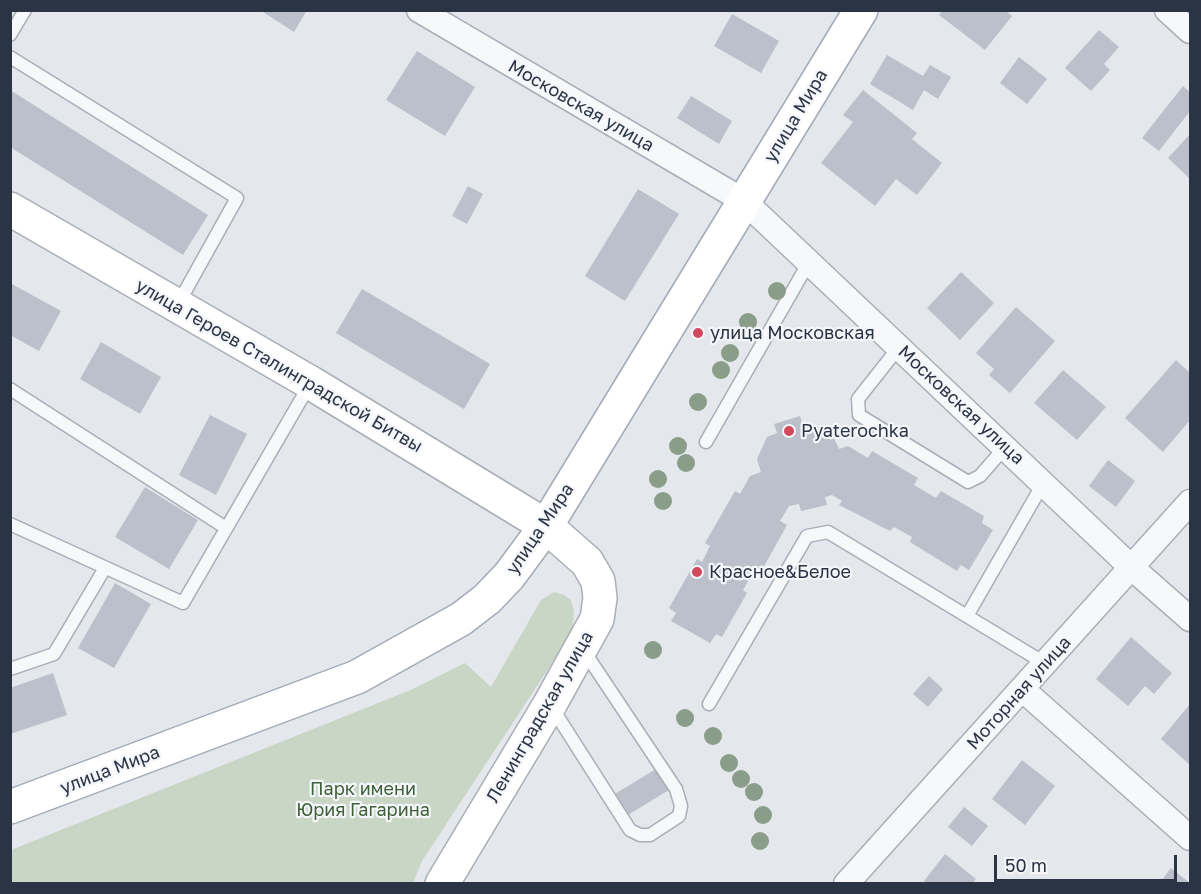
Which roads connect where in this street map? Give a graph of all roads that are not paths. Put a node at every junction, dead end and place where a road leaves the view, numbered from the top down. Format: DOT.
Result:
graph roads {
  1 [pos="25,10"];
  2 [pos="419,10"];
  3 [pos="861,10"];
  4 [pos="1167,10"];
  5 [pos="1191,31"];
  6 [pos="10,35"];
  7 [pos="10,57"];
  8 [pos="744,201"];
  9 [pos="10,208"];
  10 [pos="809,262"];
  11 [pos="177,306"];
  12 [pos="899,347"];
  13 [pos="311,383"];
  14 [pos="10,388"];
  15 [pos="706,442"];
  16 [pos="1006,446"];
  17 [pos="1044,482"];
  18 [pos="1191,502"];
  19 [pos="10,524"];
  20 [pos="546,526"];
  21 [pos="226,528"];
  22 [pos="105,568"];
  23 [pos="1132,568"];
  24 [pos="967,616"];
  25 [pos="1191,619"];
  26 [pos="582,648"];
  27 [pos="1046,664"];
  28 [pos="10,669"];
  29 [pos="1022,690"];
  30 [pos="550,704"];
  31 [pos="709,704"];
  32 [pos="10,807"];
  33 [pos="1191,838"];
  34 [pos="442,884"];
  35 [pos="846,884"];
  1 -- 6 [label="lane"];
  2 -- 8 [label="street, Московская улица"];
  3 -- 8 [label="main road, улица Мира"];
  4 -- 5 [label="street"];
  7 -- 11 [label="lane"];
  8 -- 10 [label="street, Московская улица"];
  8 -- 20 [label="main road, улица Мира"];
  9 -- 11 [label="main road, улица Героев Сталинградской Битвы"];
  10 -- 12 [label="street, Московская улица"];
  10 -- 15 [label="lane"];
  11 -- 13 [label="main road, улица Героев Сталинградской Битвы"];
  12 -- 16 [label="street, Московская улица"];
  12 -- 16 [label="lane"];
  13 -- 20 [label="main road, улица Героев Сталинградской Битвы"];
  13 -- 21 [label="lane"];
  14 -- 21 [label="lane"];
  16 -- 17 [label="street, Московская улица"];
  17 -- 23 [label="street, Московская улица"];
  17 -- 24 [label="lane"];
  18 -- 23 [label="street, Моторная улица"];
  19 -- 22 [label="lane"];
  20 -- 26 [label="main road, Ленинградская улица"];
  20 -- 32 [label="main road, улица Мира"];
  21 -- 22 [label="lane"];
  22 -- 28 [label="lane"];
  23 -- 25 [label="street, Московская улица"];
  23 -- 27 [label="street, Моторная улица"];
  24 -- 27 [label="lane"];
  24 -- 31 [label="lane"];
  26 -- 30 [label="main road, Ленинградская улица"];
  26 -- 30 [label="lane"];
  27 -- 29 [label="street, Моторная улица"];
  29 -- 33 [label="street"];
  29 -- 35 [label="street, Моторная улица"];
  30 -- 34 [label="main road, Ленинградская улица"];
}
